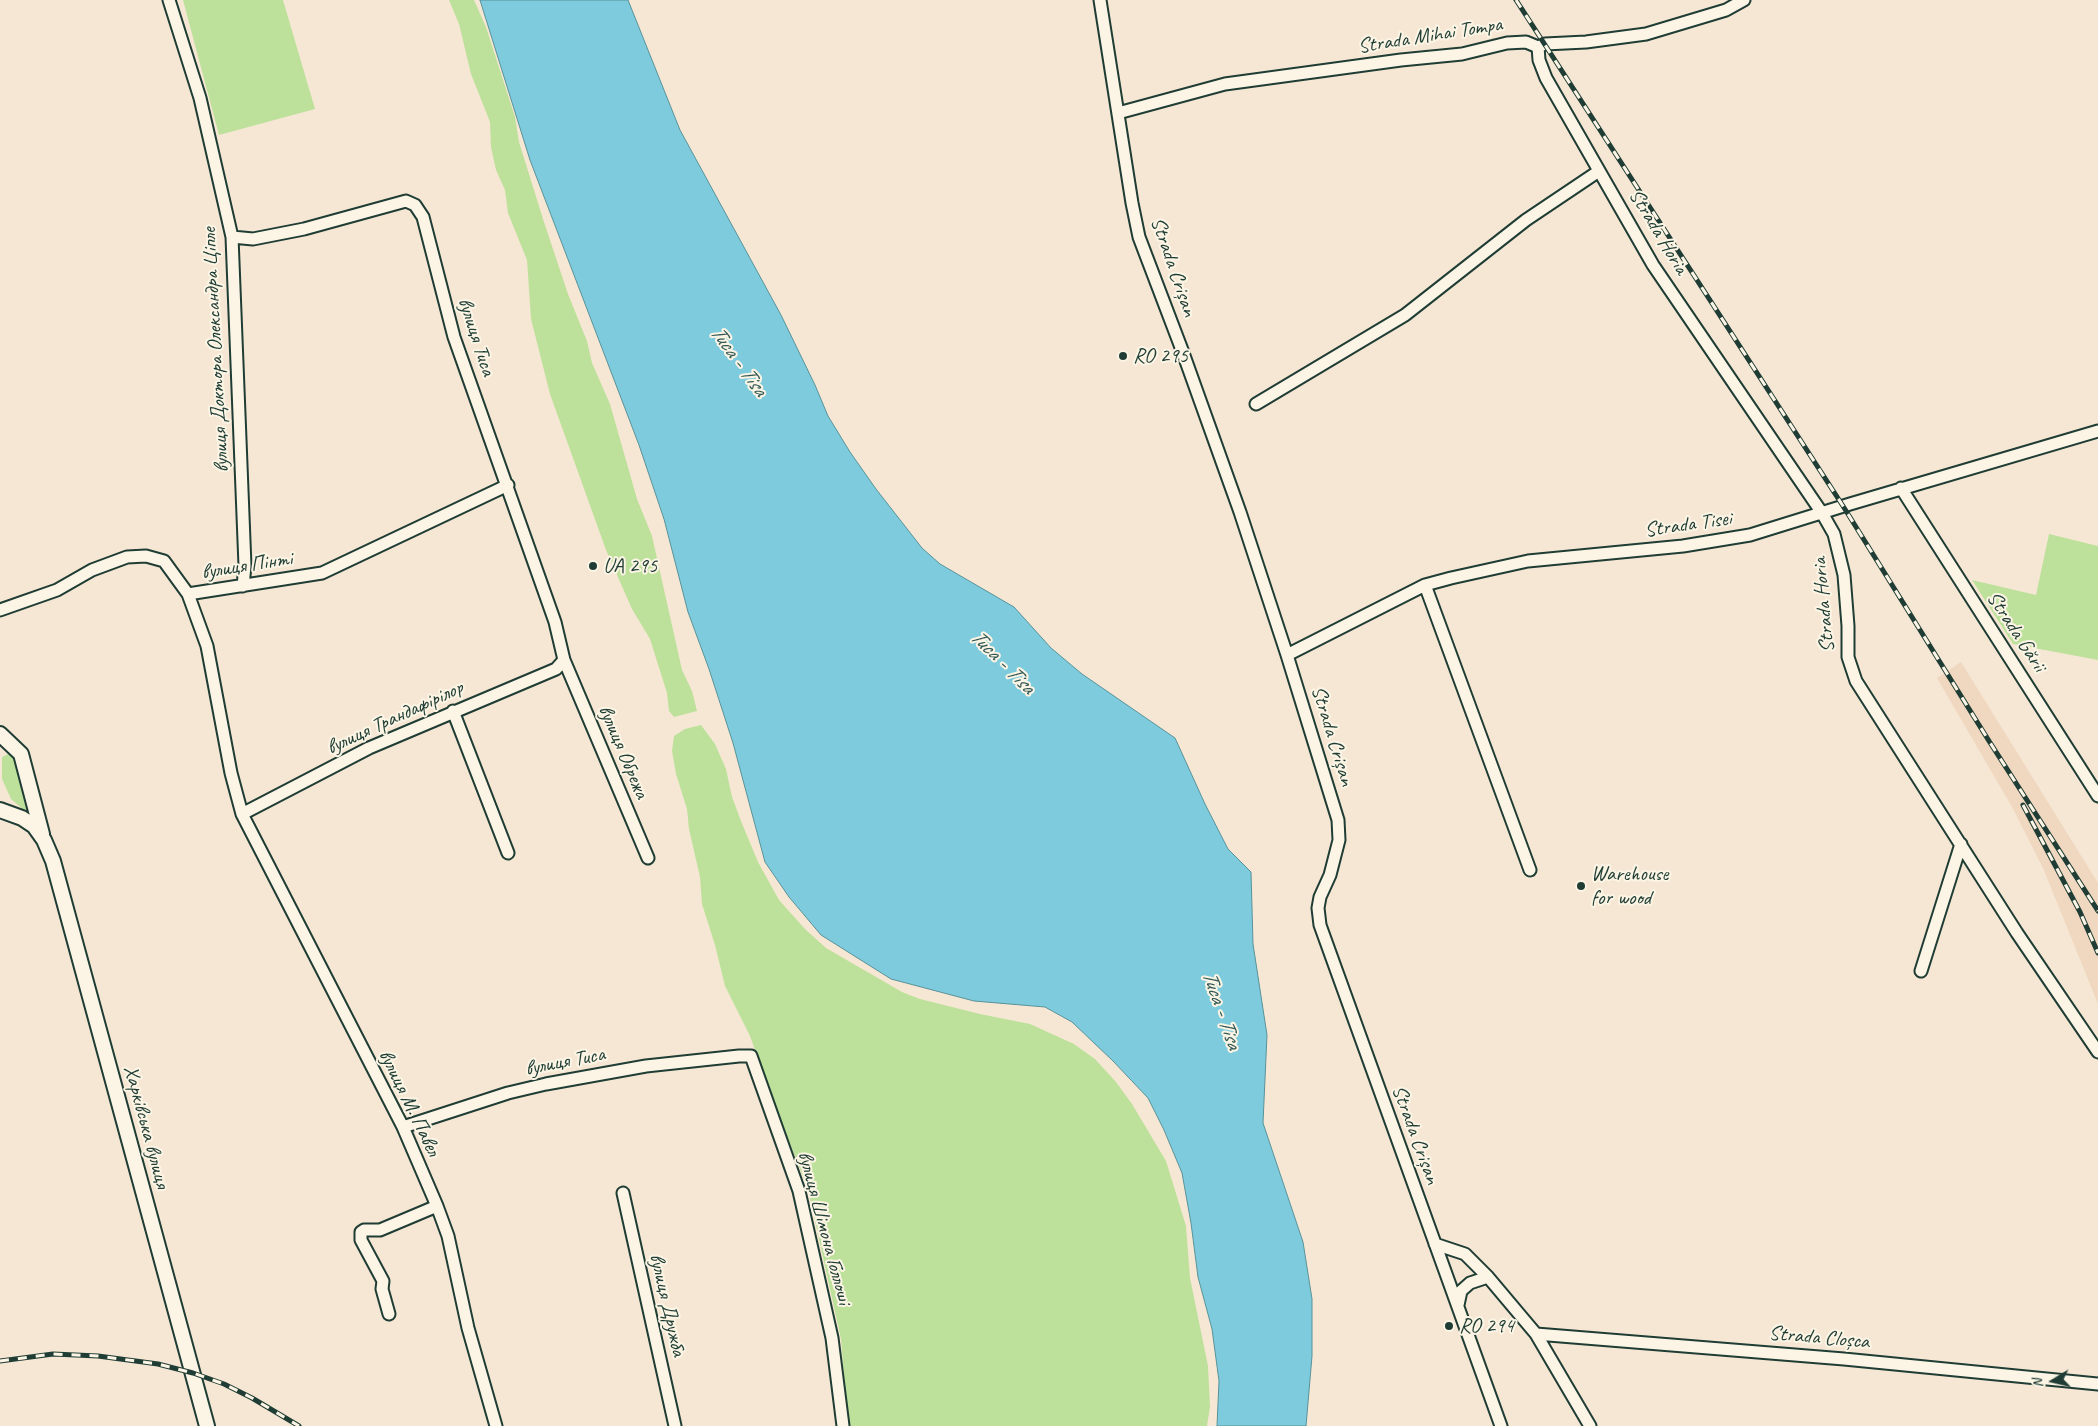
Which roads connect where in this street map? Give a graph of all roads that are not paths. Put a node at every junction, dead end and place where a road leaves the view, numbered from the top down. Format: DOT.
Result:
graph roads {
  1 [pos="170,0"];
  2 [pos="1100,0"];
  3 [pos="1744,0"];
  4 [pos="1538,47"];
  5 [pos="1118,113"];
  6 [pos="1599,171"];
  7 [pos="232,237"];
  8 [pos="1256,404"];
  9 [pos="2098,431"];
  10 [pos="508,485"];
  11 [pos="1901,488"];
  12 [pos="1822,513"];
  13 [pos="1425,585"];
  14 [pos="243,586"];
  15 [pos="188,594"];
  16 [pos="0,610"];
  17 [pos="1287,654"];
  18 [pos="564,660"];
  19 [pos="453,711"];
  20 [pos="0,734"];
  21 [pos="2098,796"];
  22 [pos="0,810"];
  23 [pos="242,814"];
  24 [pos="44,840"];
  25 [pos="1961,844"];
  26 [pos="508,853"];
  27 [pos="648,858"];
  28 [pos="1530,870"];
  29 [pos="1921,971"];
  30 [pos="2098,1052"];
  31 [pos="739,1056"];
  32 [pos="403,1128"];
  33 [pos="623,1193"];
  34 [pos="437,1206"];
  35 [pos="1436,1244"];
  36 [pos="1488,1277"];
  37 [pos="1458,1306"];
  38 [pos="389,1314"];
  39 [pos="1536,1334"];
  40 [pos="2098,1384"];
  41 [pos="207,1426"];
  42 [pos="496,1426"];
  43 [pos="675,1426"];
  44 [pos="843,1426"];
  45 [pos="1501,1426"];
  46 [pos="1590,1426"];
  1 -- 7 [label="street, вулиця Доктора Олександра Ціпле"];
  2 -- 5 [label="street, Strada Crișan"];
  3 -- 4 [label="street, Strada Mihai Tompa"];
  4 -- 5 [label="street, Strada Mihai Tompa"];
  4 -- 6 [label="street, Strada Horia"];
  5 -- 17 [label="street, Strada Crișan"];
  6 -- 8 [label="street"];
  6 -- 12 [label="street, Strada Horia"];
  7 -- 10 [label="street, вулиця Тиса"];
  7 -- 14 [label="street, вулиця Доктора Олександра Ціпле"];
  9 -- 11 [label="street, Strada Tisei"];
  10 -- 14 [label="street, вулиця Пінті"];
  10 -- 18 [label="street, вулиця Тиса"];
  11 -- 12 [label="street, Strada Tisei"];
  11 -- 21 [label="street, Strada Gării"];
  12 -- 13 [label="street, Strada Tisei"];
  12 -- 25 [label="street, Strada Horia"];
  13 -- 17 [label="street, Strada Tisei"];
  13 -- 28 [label="street"];
  14 -- 15 [label="street, вулиця Пінті"];
  15 -- 16 [label="street, вулиця Пінті"];
  15 -- 23 [label="street"];
  17 -- 35 [label="street, Strada Crișan"];
  18 -- 19 [label="street, вулиця Трандафірілор"];
  18 -- 27 [label="street, вулиця Обрежа"];
  19 -- 23 [label="street, вулиця Трандафірілор"];
  19 -- 26 [label="street"];
  20 -- 24 [label="street, Харківська вулиця"];
  22 -- 24 [label="street, Харківська вулиця"];
  23 -- 32 [label="street, вулиця М. Павел"];
  24 -- 41 [label="street, Харківська вулиця"];
  25 -- 29 [label="street"];
  25 -- 30 [label="street, Strada Horia"];
  31 -- 32 [label="street, вулиця Тиса"];
  31 -- 44 [label="street, вулиця Шімона Голлоші"];
  32 -- 34 [label="street, вулиця М. Павел"];
  33 -- 43 [label="street, вулиця Дружба"];
  34 -- 38 [label="street"];
  34 -- 42 [label="street, вулиця М. Павел"];
  35 -- 36 [label="street"];
  35 -- 37 [label="street, Strada Crișan"];
  36 -- 37 [label="street"];
  36 -- 39 [label="street"];
  37 -- 45 [label="street, Strada Crișan"];
  39 -- 40 [label="street, Strada Cloșca"];
  39 -- 46 [label="street"];
}
